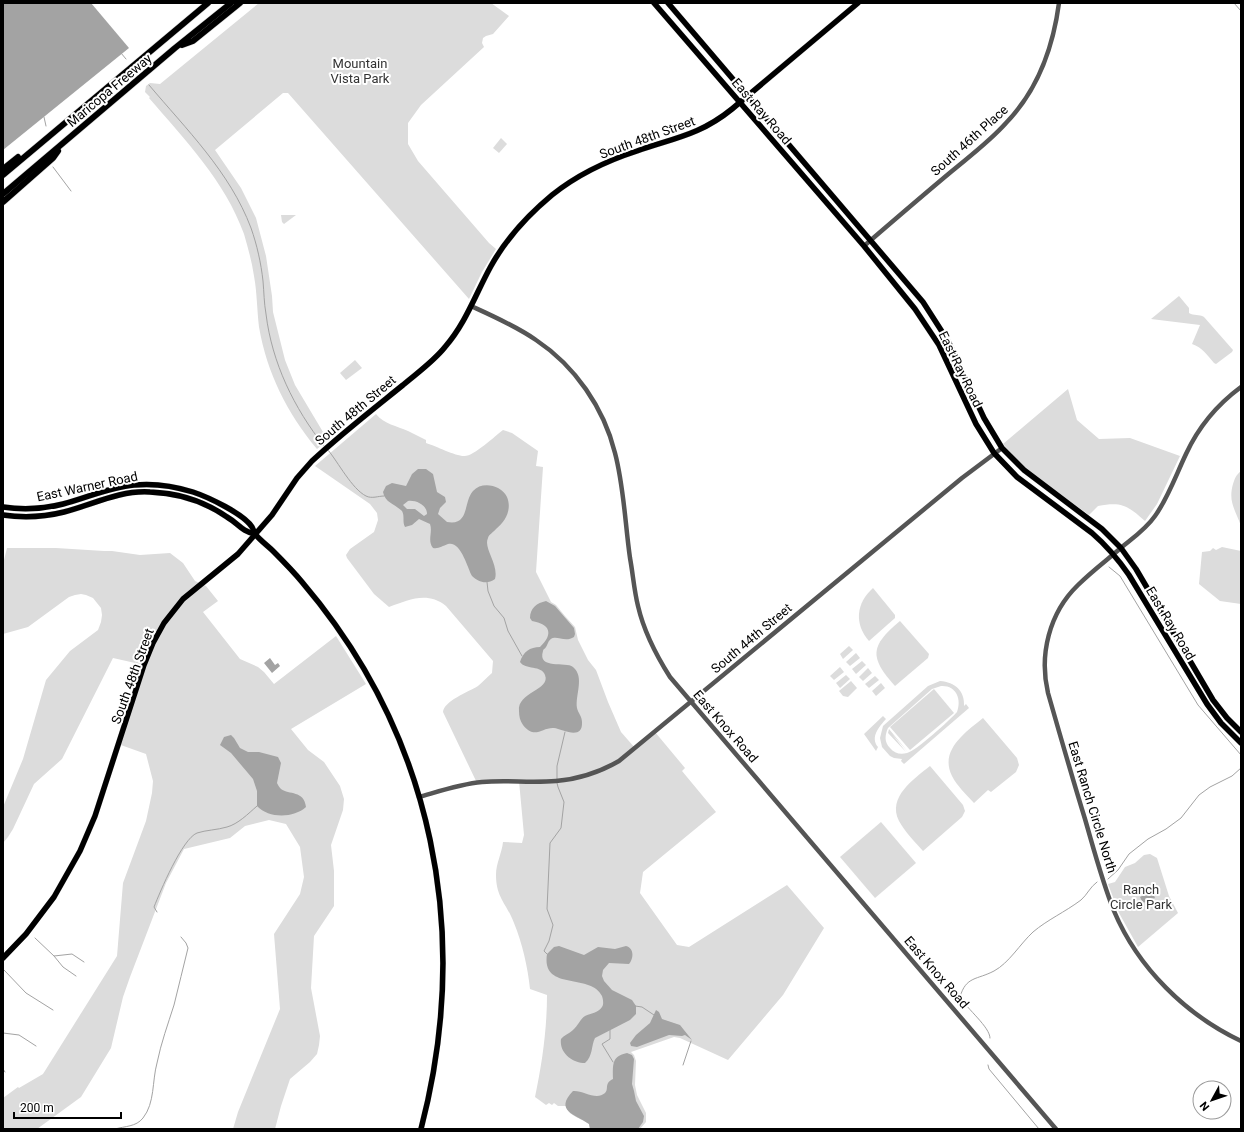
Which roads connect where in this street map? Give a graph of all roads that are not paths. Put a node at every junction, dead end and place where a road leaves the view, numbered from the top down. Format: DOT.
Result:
graph roads {
  1 [pos="208,3"];
  2 [pos="231,3"];
  3 [pos="240,3"];
  4 [pos="654,3"];
  5 [pos="668,3"];
  6 [pos="858,3"];
  7 [pos="1059,3"];
  8 [pos="175,48"];
  9 [pos="747,96"];
  10 [pos="740,102"];
  11 [pos="58,128"];
  12 [pos="69,139"];
  13 [pos="3,169"];
  14 [pos="3,174"];
  15 [pos="3,194"];
  16 [pos="3,202"];
  17 [pos="871,240"];
  18 [pos="864,246"];
  19 [pos="471,306"];
  20 [pos="1241,387"];
  21 [pos="1002,448"];
  22 [pos="994,453"];
  23 [pos="112,489"];
  24 [pos="115,496"];
  25 [pos="3,507"];
  26 [pos="3,515"];
  27 [pos="255,534"];
  28 [pos="1117,551"];
  29 [pos="1169,627"];
  30 [pos="1163,631"];
  31 [pos="691,702"];
  32 [pos="1241,732"];
  33 [pos="1241,743"];
  34 [pos="419,797"];
  35 [pos="3,958"];
  36 [pos="1241,1041"];
  37 [pos="421,1129"];
  38 [pos="1056,1129"];
  1 -- 11 [label="highway, Maricopa Freeway"];
  2 -- 8 [label="highway, Maricopa Freeway"];
  3 -- 8 [label="highway"];
  4 -- 10 [label="main road, East Ray Road"];
  5 -- 9 [label="main road, East Ray Road"];
  6 -- 9 [label="main road, South 48th Street"];
  7 -- 17 [label="street, South 46th Place"];
  8 -- 12 [label="highway, Maricopa Freeway"];
  9 -- 10 [label="main road, South 48th Street"];
  9 -- 17 [label="main road, East Ray Road"];
  10 -- 18 [label="main road, East Ray Road"];
  10 -- 19 [label="main road, South 48th Street"];
  11 -- 13 [label="highway"];
  11 -- 14 [label="highway, Maricopa Freeway"];
  12 -- 15 [label="highway, Maricopa Freeway"];
  12 -- 16 [label="highway"];
  17 -- 18 [label="street, South 46th Place"];
  17 -- 21 [label="main road, East Ray Road"];
  18 -- 22 [label="main road, East Ray Road"];
  19 -- 27 [label="main road, South 48th Street"];
  19 -- 31 [label="street, East Knox Road"];
  20 -- 28 [label="street, East Ranch Circle North"];
  21 -- 22 [label="street, South 44th Street"];
  21 -- 28 [label="main road, East Ray Road"];
  22 -- 28 [label="main road, East Ray Road"];
  22 -- 31 [label="street, South 44th Street"];
  23 -- 24 [label="main road"];
  23 -- 25 [label="main road, East Warner Road"];
  23 -- 27 [label="main road, East Warner Road"];
  24 -- 26 [label="main road, East Warner Road"];
  24 -- 27 [label="main road, East Warner Road"];
  27 -- 34 [label="main road, East Warner Road"];
  27 -- 35 [label="main road, South 48th Street"];
  28 -- 29 [label="main road, East Ray Road"];
  28 -- 30 [label="main road, East Ray Road"];
  28 -- 36 [label="street, East Ranch Circle North"];
  29 -- 30 [label="main road"];
  29 -- 32 [label="main road, East Ray Road"];
  30 -- 33 [label="main road, East Ray Road"];
  31 -- 34 [label="street, South 44th Street"];
  31 -- 38 [label="street, East Knox Road"];
  34 -- 37 [label="main road, East Warner Road"];
}
